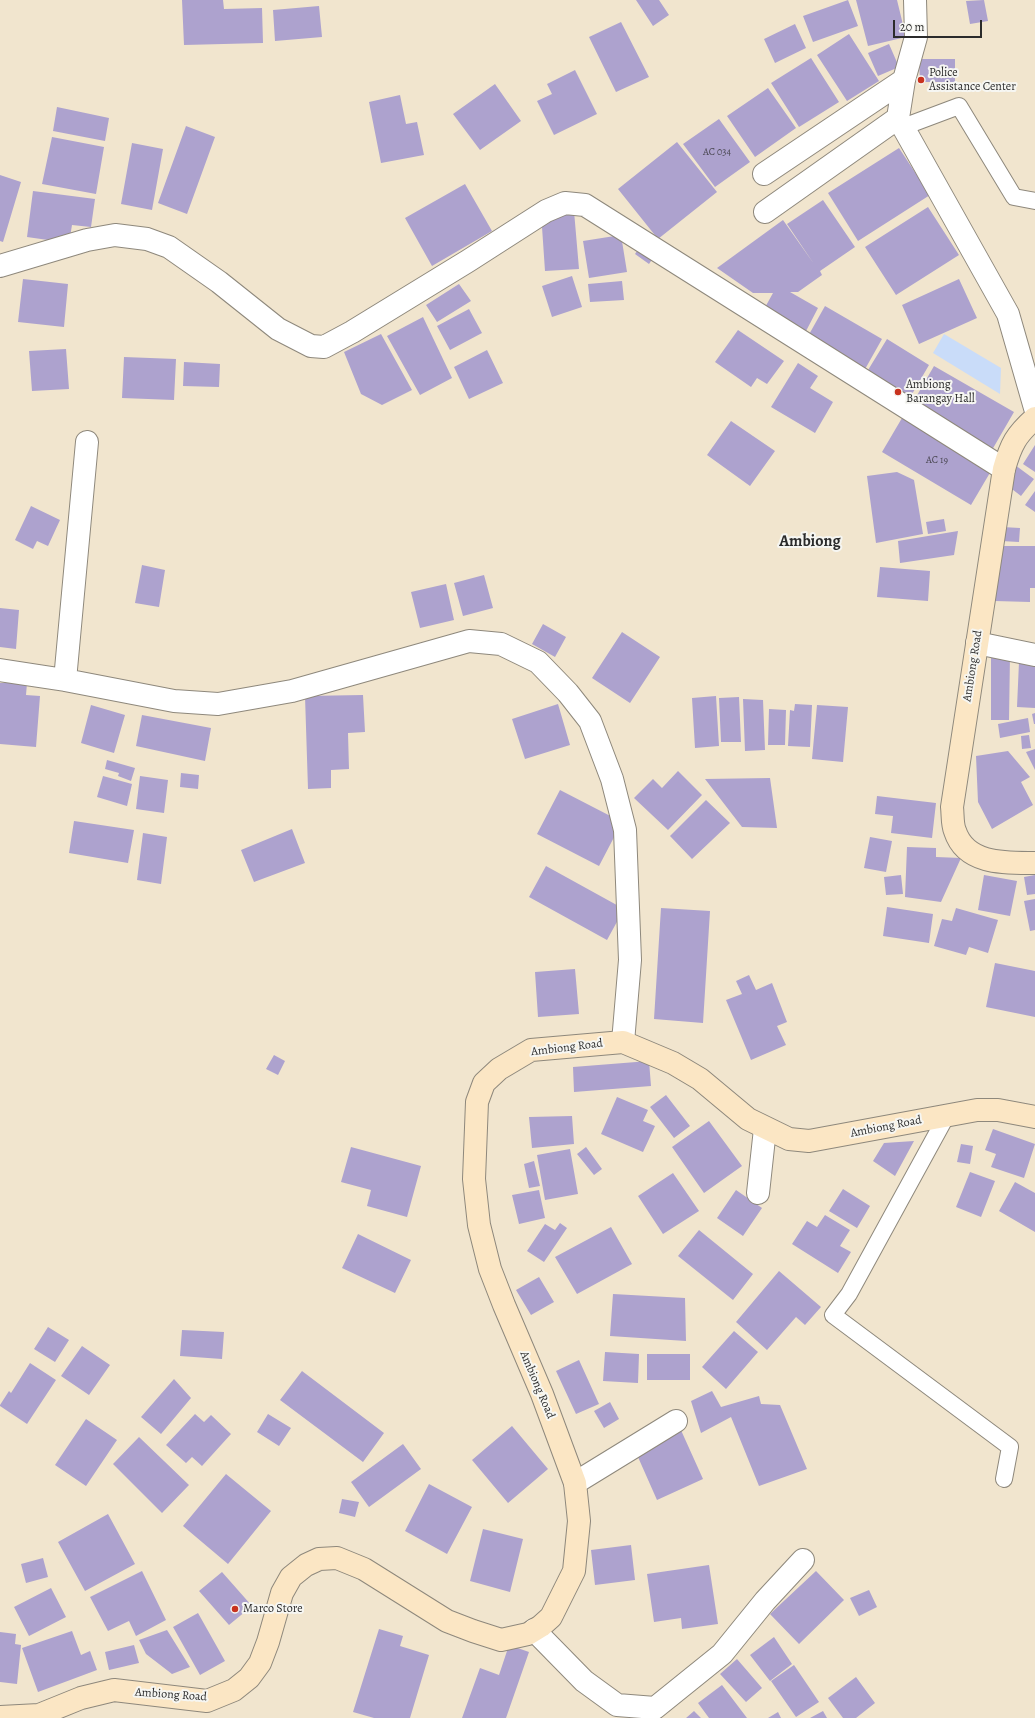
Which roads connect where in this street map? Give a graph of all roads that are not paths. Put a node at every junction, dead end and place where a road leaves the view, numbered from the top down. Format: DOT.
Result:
graph roads {
  1 [pos="915,0"];
  2 [pos="904,80"];
  3 [pos="901,122"];
  4 [pos="764,174"];
  5 [pos="1035,201"];
  6 [pos="765,212"];
  7 [pos="0,266"];
  8 [pos="1035,408"];
  9 [pos="1035,418"];
  10 [pos="87,442"];
  11 [pos="1004,469"];
  12 [pos="977,643"];
  13 [pos="1035,655"];
  14 [pos="0,670"];
  15 [pos="65,680"];
  16 [pos="1035,863"];
  17 [pos="622,1042"];
  18 [pos="947,1116"];
  19 [pos="1035,1117"];
  20 [pos="766,1128"];
  21 [pos="758,1193"];
  22 [pos="676,1421"];
  23 [pos="1004,1479"];
  24 [pos="575,1483"];
  25 [pos="803,1560"];
  26 [pos="534,1630"];
  27 [pos="0,1717"];
  1 -- 2 [label="street"];
  2 -- 3 [label="street"];
  2 -- 4 [label="street"];
  3 -- 5 [label="lane"];
  3 -- 6 [label="street"];
  3 -- 8 [label="street"];
  7 -- 11 [label="street"];
  9 -- 11 [label="main road, Ambiong Road"];
  10 -- 15 [label="street"];
  11 -- 12 [label="main road, Ambiong Road"];
  12 -- 13 [label="street"];
  12 -- 16 [label="main road, Ambiong Road"];
  14 -- 15 [label="street"];
  15 -- 17 [label="street"];
  17 -- 20 [label="main road, Ambiong Road"];
  17 -- 24 [label="main road, Ambiong Road"];
  18 -- 19 [label="main road, Ambiong Road"];
  18 -- 20 [label="main road, Ambiong Road"];
  18 -- 23 [label="lane"];
  20 -- 21 [label="street"];
  22 -- 24 [label="street"];
  24 -- 26 [label="main road, Ambiong Road"];
  25 -- 26 [label="street"];
  26 -- 27 [label="main road, Ambiong Road"];
}
